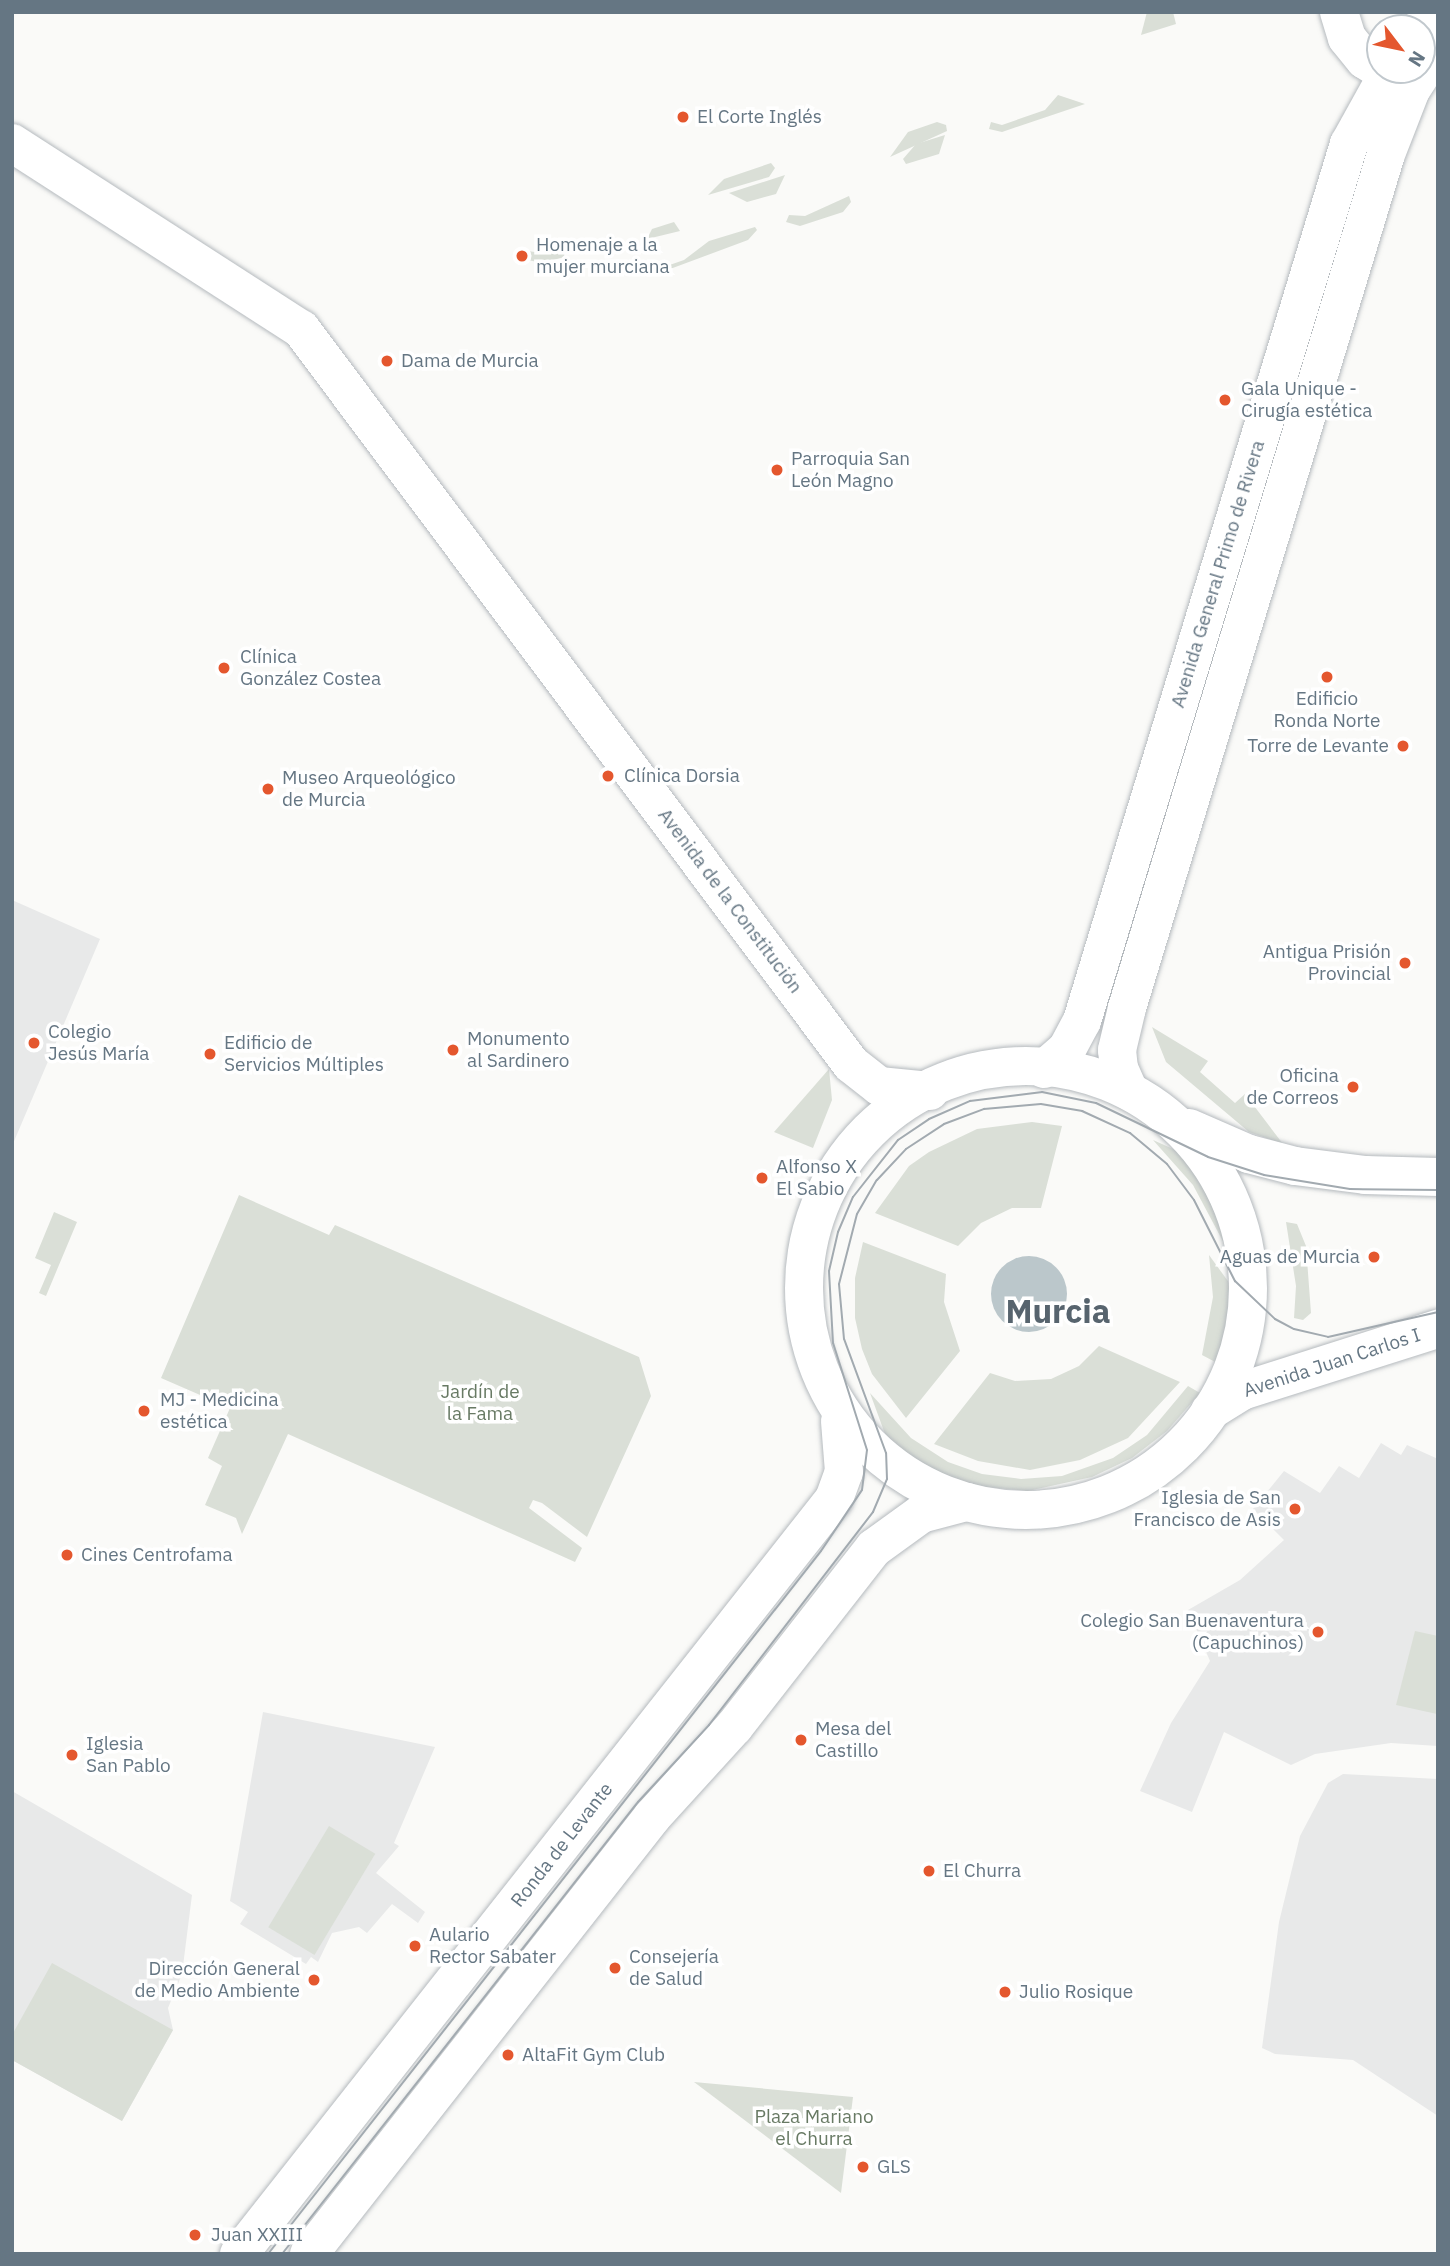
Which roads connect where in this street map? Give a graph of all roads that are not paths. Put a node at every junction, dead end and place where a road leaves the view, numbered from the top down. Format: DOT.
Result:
graph roads {
  1 [pos="1339,12"];
  2 [pos="1366,56"];
  3 [pos="1403,84"];
  4 [pos="1406,84"];
  5 [pos="12,143"];
  6 [pos="1044,1069"];
  7 [pos="930,1091"];
  8 [pos="1129,1091"];
  9 [pos="1171,1118"];
  10 [pos="1438,1177"];
  11 [pos="1438,1329"];
  12 [pos="840,1421"];
  13 [pos="1194,1426"];
  14 [pos="968,1502"];
  15 [pos="239,2254"];
  16 [pos="309,2254"];
  1 -- 2 [label="main road"];
  3 -- 6 [label="main road, Avenida General Primo de Rivera"];
  4 -- 8 [label="main road, Avenida General Primo de Rivera"];
  5 -- 7 [label="main road, Avenida de la Constitución"];
  6 -- 7 [label="main road"];
  6 -- 8 [label="main road"];
  7 -- 12 [label="main road"];
  8 -- 9 [label="main road"];
  9 -- 10 [label="main road"];
  9 -- 13 [label="main road"];
  11 -- 13 [label="main road, Avenida Juan Carlos I"];
  12 -- 14 [label="main road"];
  12 -- 15 [label="main road, Ronda de Levante"];
  13 -- 14 [label="main road"];
  14 -- 16 [label="main road"];
}
